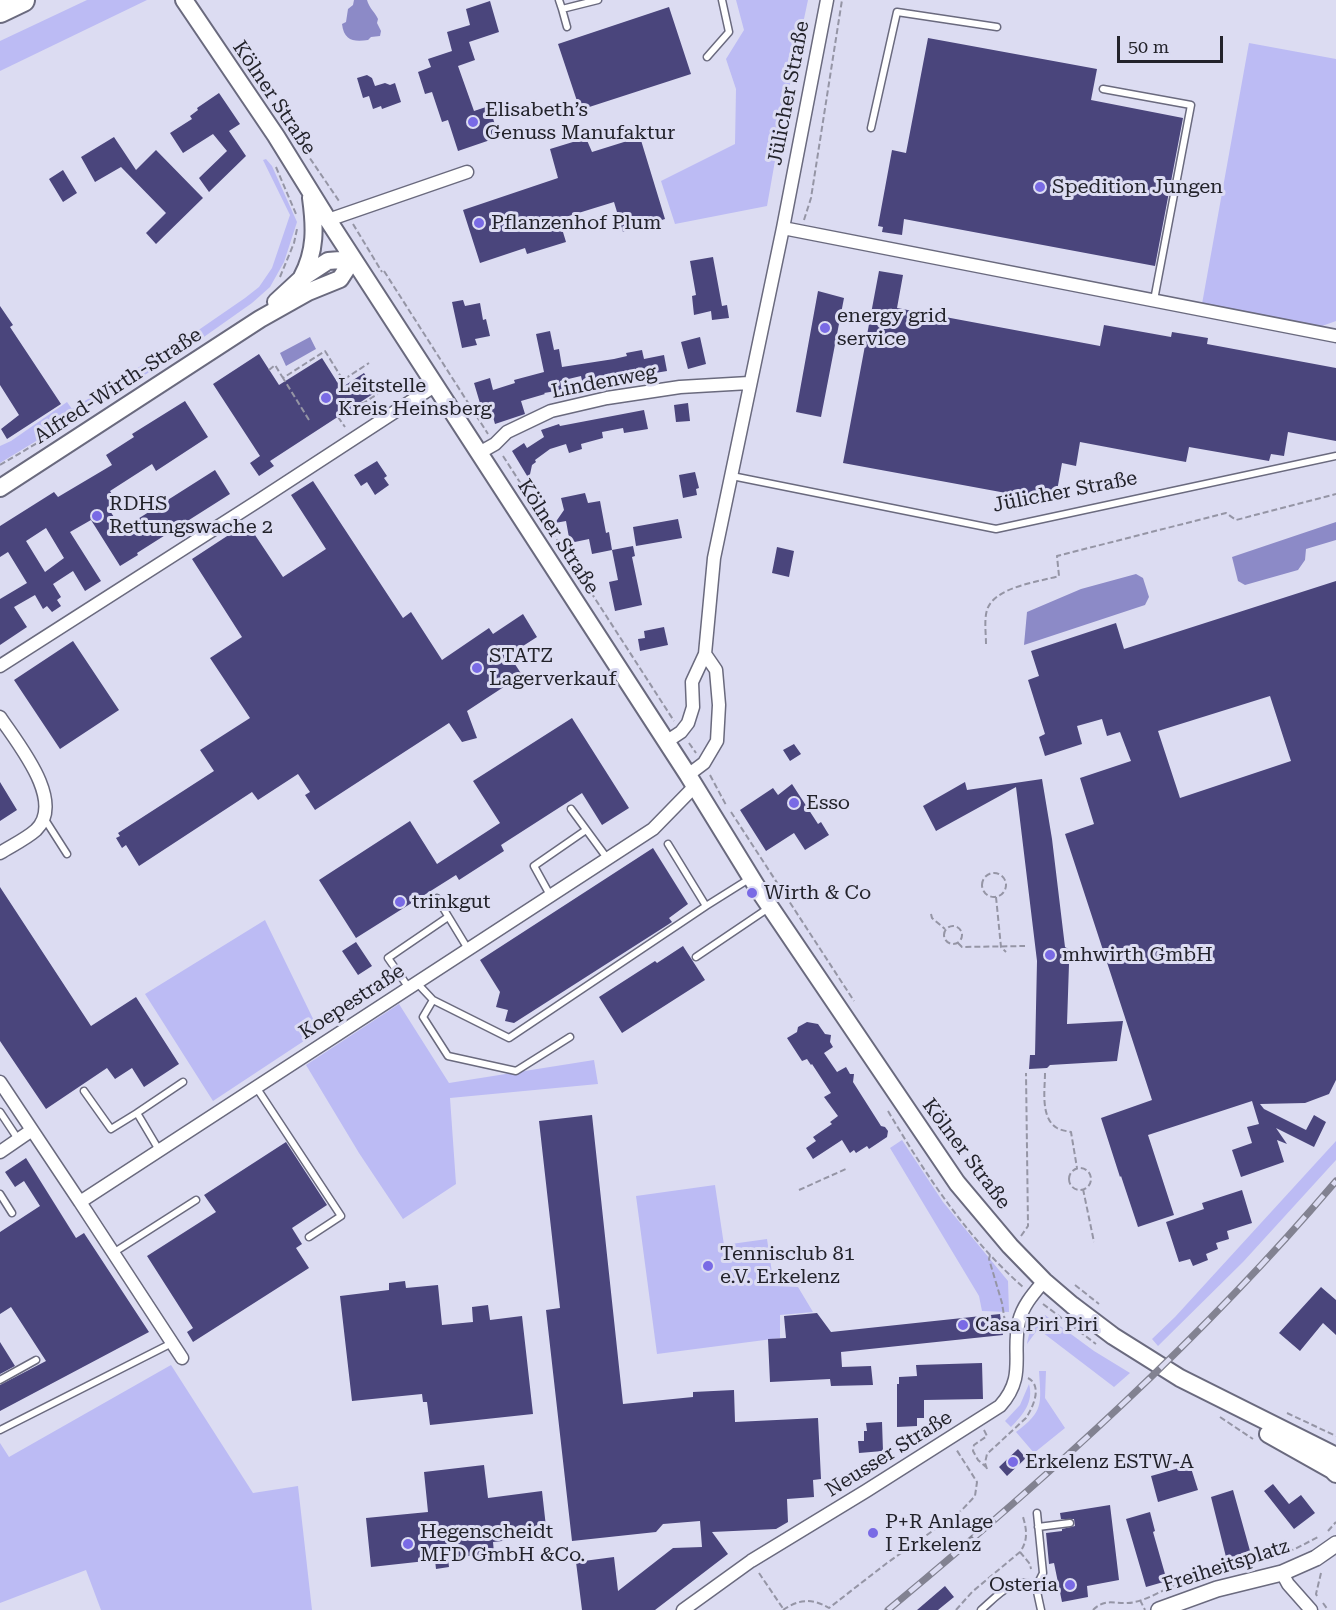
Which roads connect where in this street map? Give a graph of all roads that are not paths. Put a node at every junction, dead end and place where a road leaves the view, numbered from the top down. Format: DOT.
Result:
graph roads {
  1 [pos="23,0"];
  2 [pos="184,0"];
  3 [pos="560,0"];
  4 [pos="598,0"];
  5 [pos="722,0"];
  6 [pos="827,0"];
  7 [pos="562,9"];
  8 [pos="0,11"];
  9 [pos="567,27"];
  10 [pos="997,27"];
  11 [pos="707,57"];
  12 [pos="1103,89"];
  13 [pos="871,128"];
  14 [pos="466,172"];
  15 [pos="310,191"];
  16 [pos="328,220"];
  17 [pos="783,228"];
  18 [pos="353,259"];
  19 [pos="302,278"];
  20 [pos="1154,301"];
  21 [pos="260,319"];
  22 [pos="1336,336"];
  23 [pos="749,383"];
  24 [pos="435,386"];
  25 [pos="479,453"];
  26 [pos="1336,456"];
  27 [pos="730,476"];
  28 [pos="0,488"];
  29 [pos="705,654"];
  30 [pos="0,666"];
  31 [pos="0,717"];
  32 [pos="666,742"];
  33 [pos="692,780"];
  34 [pos="571,808"];
  35 [pos="44,818"];
  36 [pos="586,830"];
  37 [pos="668,844"];
  38 [pos="0,853"];
  39 [pos="67,854"];
  40 [pos="607,859"];
  41 [pos="752,878"];
  42 [pos="551,896"];
  43 [pos="437,898"];
  44 [pos="706,906"];
  45 [pos="770,906"];
  46 [pos="448,917"];
  47 [pos="468,949"];
  48 [pos="696,957"];
  49 [pos="413,985"];
  50 [pos="433,1000"];
  51 [pos="570,1037"];
  52 [pos="0,1082"];
  53 [pos="183,1082"];
  54 [pos="256,1087"];
  55 [pos="84,1091"];
  56 [pos="0,1112"];
  57 [pos="137,1113"];
  58 [pos="32,1130"];
  59 [pos="18,1139"];
  60 [pos="159,1150"];
  61 [pos="0,1152"];
  62 [pos="0,1194"];
  63 [pos="196,1200"];
  64 [pos="80,1202"];
  65 [pos="12,1213"];
  66 [pos="309,1238"];
  67 [pos="113,1253"];
  68 [pos="1044,1281"];
  69 [pos="172,1343"];
  70 [pos="182,1358"];
  71 [pos="36,1360"];
  72 [pos="0,1380"];
  73 [pos="1243,1410"];
  74 [pos="0,1430"];
  75 [pos="1336,1456"];
  76 [pos="1336,1474"];
  77 [pos="1037,1513"];
  78 [pos="1070,1523"];
  79 [pos="1038,1527"];
  80 [pos="1336,1544"];
  81 [pos="1282,1573"];
  82 [pos="1036,1587"];
  83 [pos="683,1610"];
  84 [pos="981,1610"];
  85 [pos="1041,1610"];
  86 [pos="1159,1610"];
  87 [pos="1311,1610"];
  1 -- 8 [label="highway"];
  2 -- 15 [label="main road, Kölner Straße"];
  3 -- 7 [label="lane"];
  4 -- 7 [label="lane"];
  5 -- 11 [label="lane"];
  6 -- 17 [label="street, Jülicher Straße"];
  7 -- 9 [label="lane"];
  10 -- 13 [label="lane"];
  12 -- 20 [label="lane"];
  14 -- 16 [label="street"];
  15 -- 16 [label="main road, Kölner Straße"];
  15 -- 19 [label="main road"];
  16 -- 18 [label="main road, Kölner Straße"];
  17 -- 20 [label="street"];
  17 -- 23 [label="street, Jülicher Straße"];
  18 -- 19 [label="main road, Alfred-Wirth-Straße"];
  18 -- 21 [label="main road, Alfred-Wirth-Straße"];
  18 -- 24 [label="main road, Kölner Straße"];
  19 -- 21 [label="main road, Alfred-Wirth-Straße"];
  20 -- 22 [label="street"];
  21 -- 28 [label="main road, Alfred-Wirth-Straße"];
  23 -- 25 [label="street, Lindenweg"];
  23 -- 27 [label="street, Jülicher Straße"];
  24 -- 25 [label="main road, Kölner Straße"];
  24 -- 30 [label="street"];
  25 -- 32 [label="main road, Kölner Straße"];
  26 -- 27 [label="lane, Jülicher Straße"];
  27 -- 29 [label="street, Jülicher Straße"];
  29 -- 32 [label="street, Jülicher Straße"];
  29 -- 33 [label="street, Jülicher Straße"];
  31 -- 35 [label="street"];
  32 -- 33 [label="main road, Kölner Straße"];
  33 -- 40 [label="street, Koepestraße"];
  33 -- 41 [label="main road, Kölner Straße"];
  34 -- 36 [label="lane"];
  35 -- 38 [label="street"];
  35 -- 39 [label="lane"];
  36 -- 40 [label="lane"];
  36 -- 42 [label="lane"];
  37 -- 44 [label="lane"];
  40 -- 42 [label="street, Koepestraße"];
  41 -- 44 [label="lane"];
  41 -- 45 [label="main road, Kölner Straße"];
  42 -- 47 [label="street, Koepestraße"];
  43 -- 46 [label="lane"];
  44 -- 50 [label="lane"];
  45 -- 48 [label="lane"];
  45 -- 68 [label="main road, Kölner Straße"];
  46 -- 47 [label="lane"];
  46 -- 49 [label="lane"];
  47 -- 49 [label="street, Koepestraße"];
  49 -- 50 [label="lane"];
  49 -- 54 [label="street, Koepestraße"];
  50 -- 51 [label="lane"];
  52 -- 58 [label="street"];
  53 -- 57 [label="lane"];
  54 -- 60 [label="street, Koepestraße"];
  54 -- 66 [label="lane"];
  55 -- 57 [label="lane"];
  56 -- 59 [label="lane"];
  57 -- 60 [label="lane"];
  58 -- 59 [label="street"];
  58 -- 64 [label="street"];
  59 -- 61 [label="street"];
  60 -- 64 [label="street, Koepestraße"];
  62 -- 65 [label="lane"];
  63 -- 67 [label="lane"];
  64 -- 67 [label="street"];
  67 -- 69 [label="street"];
  68 -- 73 [label="main road, Kölner Straße"];
  68 -- 83 [label="street, Neusser Straße"];
  69 -- 70 [label="street"];
  69 -- 74 [label="lane"];
  71 -- 72 [label="lane"];
  73 -- 75 [label="main road, Kölner Straße"];
  73 -- 76 [label="main road"];
  77 -- 79 [label="lane"];
  78 -- 79 [label="lane"];
  79 -- 82 [label="lane"];
  80 -- 81 [label="street, Freiheitsplatz"];
  81 -- 86 [label="street, Freiheitsplatz"];
  81 -- 87 [label="street"];
  82 -- 84 [label="lane"];
  82 -- 85 [label="lane"];
}
